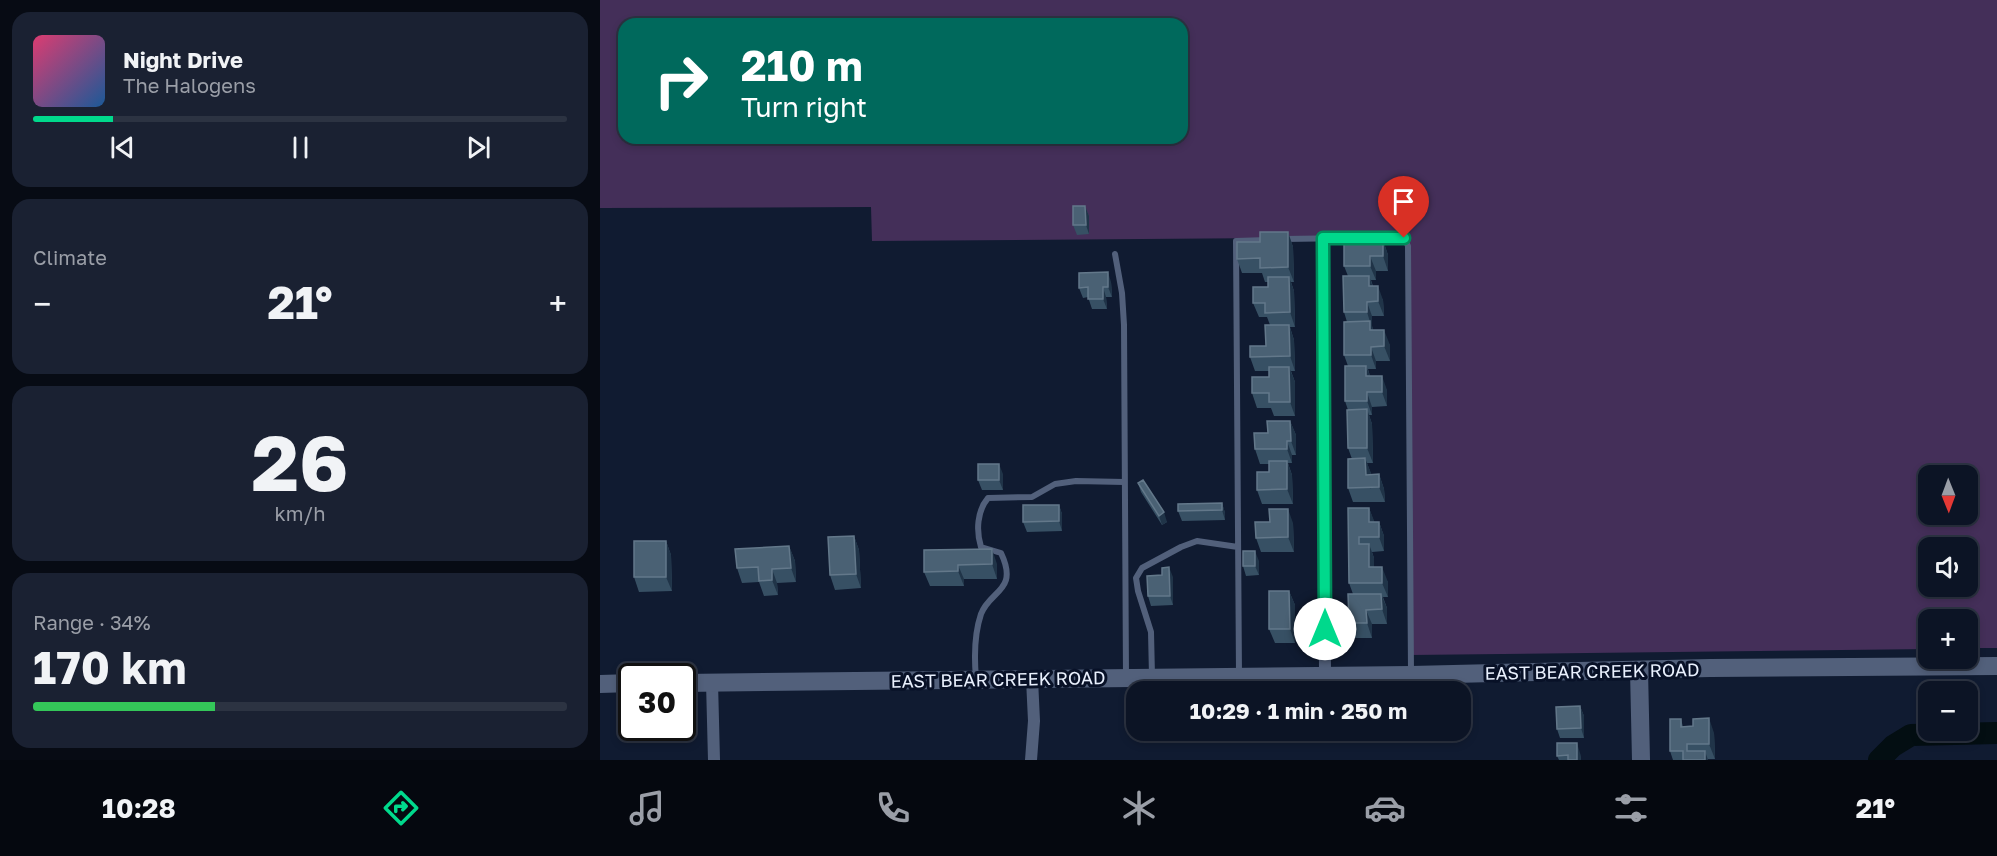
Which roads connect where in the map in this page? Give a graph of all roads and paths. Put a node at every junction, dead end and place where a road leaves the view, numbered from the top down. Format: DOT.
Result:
graph roads {
  1 [pos="1323,238"];
  2 [pos="1115,254"];
  3 [pos="1124,482"];
  4 [pos="1238,547"];
  5 [pos="1997,666"];
  6 [pos="1639,670"];
  7 [pos="1325,675"];
  8 [pos="1411,675"];
  9 [pos="1239,676"];
  10 [pos="1126,677"];
  11 [pos="1152,677"];
  12 [pos="976,679"];
  13 [pos="1032,679"];
  14 [pos="696,682"];
  15 [pos="712,682"];
  16 [pos="618,683"];
  17 [pos="600,684"];
  18 [pos="714,760"];
  19 [pos="1031,760"];
  20 [pos="1641,760"];
  1 -- 4 [label="lane"];
  1 -- 7 [label="street"];
  1 -- 8 [label="lane"];
  2 -- 3 [label="lane"];
  3 -- 10 [label="lane"];
  3 -- 12 [label="lane"];
  4 -- 9 [label="lane"];
  4 -- 11 [label="lane"];
  5 -- 6 [label="main road, EAST BEAR CREEK ROAD"];
  6 -- 8 [label="main road, EAST BEAR CREEK ROAD"];
  6 -- 20 [label="main road"];
  7 -- 8 [label="main road, EAST BEAR CREEK ROAD"];
  7 -- 9 [label="main road, EAST BEAR CREEK ROAD"];
  9 -- 11 [label="main road, EAST BEAR CREEK ROAD"];
  10 -- 11 [label="main road, EAST BEAR CREEK ROAD"];
  10 -- 13 [label="main road, EAST BEAR CREEK ROAD"];
  12 -- 13 [label="main road, EAST BEAR CREEK ROAD"];
  12 -- 15 [label="main road, EAST BEAR CREEK ROAD"];
  13 -- 19 [label="street"];
  14 -- 15 [label="main road, EAST BEAR CREEK ROAD"];
  15 -- 18 [label="street"];
  16 -- 17 [label="main road"];
}
